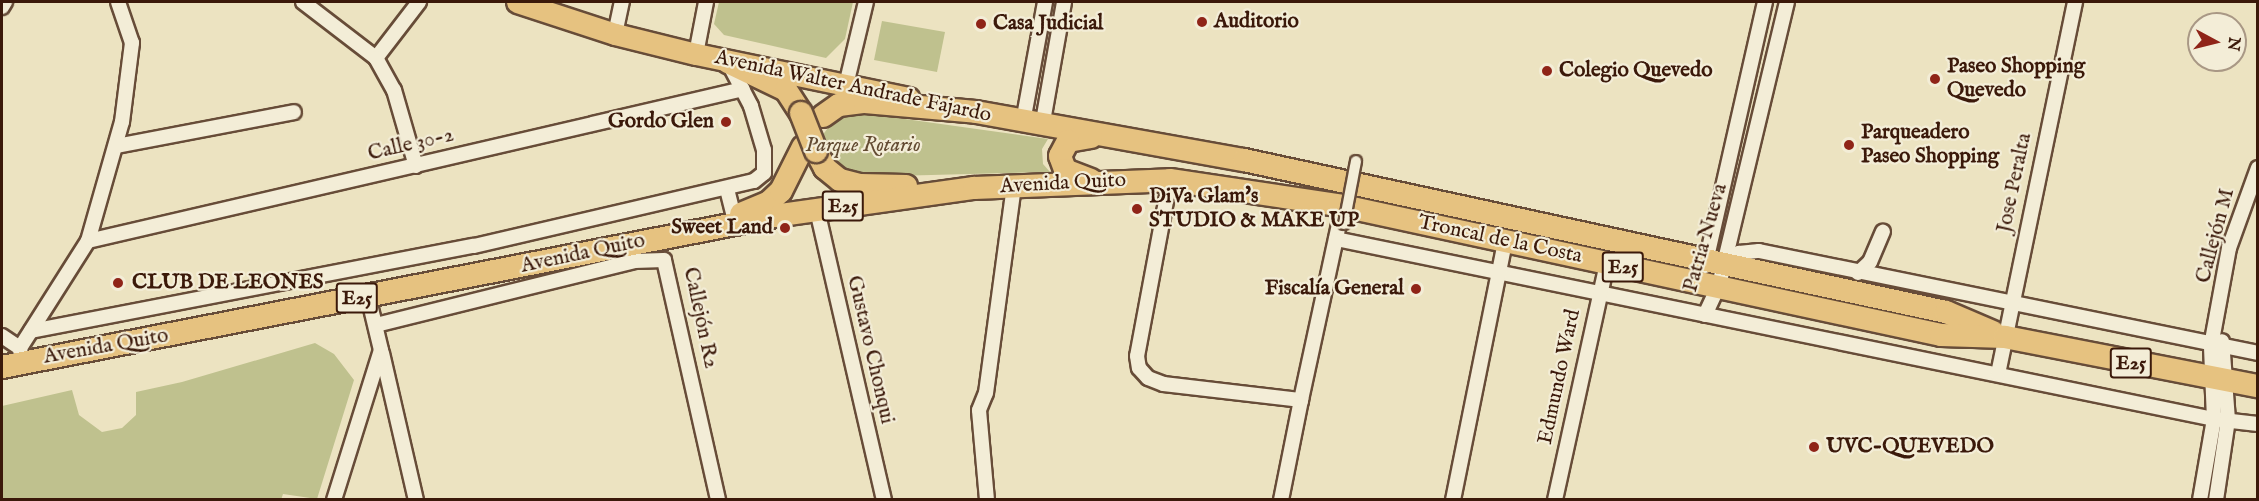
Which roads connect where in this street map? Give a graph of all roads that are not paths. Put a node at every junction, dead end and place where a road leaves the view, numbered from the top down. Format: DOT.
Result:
graph roads {
  1 [pos="5,2"];
  2 [pos="118,2"];
  3 [pos="303,2"];
  4 [pos="419,2"];
  5 [pos="517,2"];
  6 [pos="622,2"];
  7 [pos="706,2"];
  8 [pos="866,2"];
  9 [pos="1045,2"];
  10 [pos="1064,2"];
  11 [pos="1766,2"];
  12 [pos="1787,2"];
  13 [pos="2075,2"];
  14 [pos="2,7"];
  15 [pos="615,34"];
  16 [pos="696,54"];
  17 [pos="376,58"];
  18 [pos="728,62"];
  19 [pos="846,85"];
  20 [pos="743,89"];
  21 [pos="294,112"];
  22 [pos="976,112"];
  23 [pos="812,115"];
  24 [pos="1032,124"];
  25 [pos="1104,137"];
  26 [pos="116,146"];
  27 [pos="810,149"];
  28 [pos="1193,150"];
  29 [pos="1356,161"];
  30 [pos="416,166"];
  31 [pos="2258,168"];
  32 [pos="1170,180"];
  33 [pos="1100,183"];
  34 [pos="1014,185"];
  35 [pos="974,188"];
  36 [pos="727,189"];
  37 [pos="818,210"];
  38 [pos="1343,215"];
  39 [pos="734,217"];
  40 [pos="712,227"];
  41 [pos="1336,239"];
  42 [pos="88,241"];
  43 [pos="1505,241"];
  44 [pos="1607,264"];
  45 [pos="1499,272"];
  46 [pos="1713,273"];
  47 [pos="1858,273"];
  48 [pos="1890,279"];
  49 [pos="1600,293"];
  50 [pos="368,296"];
  51 [pos="2012,303"];
  52 [pos="1705,315"];
  53 [pos="376,325"];
  54 [pos="31,331"];
  55 [pos="2,336"];
  56 [pos="2005,338"];
  57 [pos="2217,347"];
  58 [pos="381,350"];
  59 [pos="2258,353"];
  60 [pos="15,359"];
  61 [pos="1998,374"];
  62 [pos="2219,381"];
  63 [pos="2258,386"];
  64 [pos="1301,400"];
  65 [pos="2221,419"];
  66 [pos="2258,424"];
  67 [pos="334,500"];
  68 [pos="416,500"];
  69 [pos="718,500"];
  70 [pos="884,500"];
  71 [pos="987,500"];
  72 [pos="1281,500"];
  73 [pos="1453,500"];
  74 [pos="1555,500"];
  75 [pos="2200,500"];
  76 [pos="2216,500"];
  1 -- 14 [label="street"];
  2 -- 26 [label="street"];
  3 -- 17 [label="street"];
  4 -- 17 [label="street"];
  5 -- 15 [label="main road, Avenida Walter Andrade Fajardo"];
  6 -- 15 [label="street"];
  7 -- 16 [label="street"];
  8 -- 19 [label="street"];
  9 -- 24 [label="street"];
  10 -- 24 [label="street"];
  11 -- 46 [label="street, Patria Nueva"];
  12 -- 46 [label="street, Patria Nueva"];
  13 -- 51 [label="street, Jose Peralta"];
  15 -- 16 [label="main road, Avenida Walter Andrade Fajardo"];
  16 -- 18 [label="main road, Avenida Walter Andrade Fajardo"];
  17 -- 30 [label="street"];
  18 -- 19 [label="main road, Avenida Walter Andrade Fajardo"];
  18 -- 20 [label="street"];
  18 -- 23 [label="highway"];
  19 -- 22 [label="main road, Avenida Walter Andrade Fajardo"];
  20 -- 30 [label="street, Calle 30-2"];
  20 -- 36 [label="street"];
  21 -- 26 [label="street"];
  22 -- 23 [label="highway"];
  22 -- 24 [label="highway, Avenida Walter Andrade Fajardo / E25"];
  23 -- 27 [label="highway, bridge"];
  24 -- 25 [label="highway, Avenida Walter Andrade Fajardo / E25"];
  25 -- 28 [label="highway, Avenida Walter Andrade Fajardo / E25"];
  25 -- 33 [label="highway"];
  26 -- 42 [label="street"];
  27 -- 35 [label="highway"];
  27 -- 39 [label="highway"];
  28 -- 46 [label="highway, Troncal de la Costa / E25"];
  29 -- 38 [label="street, bridge"];
  30 -- 42 [label="street, Calle 30-2"];
  31 -- 57 [label="street, Callejón M"];
  32 -- 33 [label="highway, Avenida Quito / E25"];
  32 -- 38 [label="highway, Troncal de la Costa / E25"];
  32 -- 64 [label="street"];
  33 -- 34 [label="highway, Avenida Quito / E25"];
  34 -- 35 [label="highway, Avenida Quito / E25"];
  34 -- 71 [label="street"];
  35 -- 37 [label="highway, Avenida Quito / E25"];
  36 -- 39 [label="street"];
  36 -- 54 [label="street"];
  37 -- 40 [label="highway, Avenida Quito / E25"];
  37 -- 70 [label="street, Gustavo Chonqui"];
  38 -- 41 [label="street"];
  38 -- 43 [label="highway, Troncal de la Costa / E25"];
  39 -- 40 [label="highway"];
  40 -- 50 [label="highway, Avenida Quito / E25"];
  41 -- 45 [label="street"];
  41 -- 64 [label="street"];
  42 -- 54 [label="street"];
  43 -- 44 [label="highway, Troncal de la Costa / E25"];
  43 -- 45 [label="street"];
  44 -- 46 [label="highway, Troncal de la Costa / E25"];
  44 -- 49 [label="street, Edmundo Ward"];
  45 -- 49 [label="street"];
  45 -- 73 [label="street"];
  46 -- 47 [label="street"];
  46 -- 52 [label="street, Patria Nueva"];
  46 -- 56 [label="highway, Troncal de la Costa / E25"];
  47 -- 48 [label="street"];
  47 -- 48 [label="street"];
  48 -- 51 [label="street"];
  49 -- 52 [label="street"];
  49 -- 74 [label="street, Edmundo Ward"];
  50 -- 53 [label="street"];
  50 -- 60 [label="highway, Avenida Quito / E25"];
  51 -- 56 [label="street, Jose Peralta"];
  51 -- 57 [label="street"];
  52 -- 61 [label="street"];
  53 -- 58 [label="street"];
  53 -- 69 [label="street, Callejón R2"];
  54 -- 60 [label="street"];
  55 -- 60 [label="street"];
  56 -- 61 [label="street, Jose Peralta"];
  56 -- 62 [label="highway, Troncal de la Costa / E25"];
  57 -- 59 [label="street"];
  57 -- 62 [label="street, Callejón M"];
  58 -- 67 [label="street"];
  58 -- 68 [label="street"];
  61 -- 65 [label="street"];
  62 -- 63 [label="highway, Troncal de la Costa / E25"];
  62 -- 65 [label="street, Callejón M"];
  64 -- 72 [label="street"];
  65 -- 66 [label="street"];
  65 -- 75 [label="street"];
  65 -- 76 [label="street"];
}
